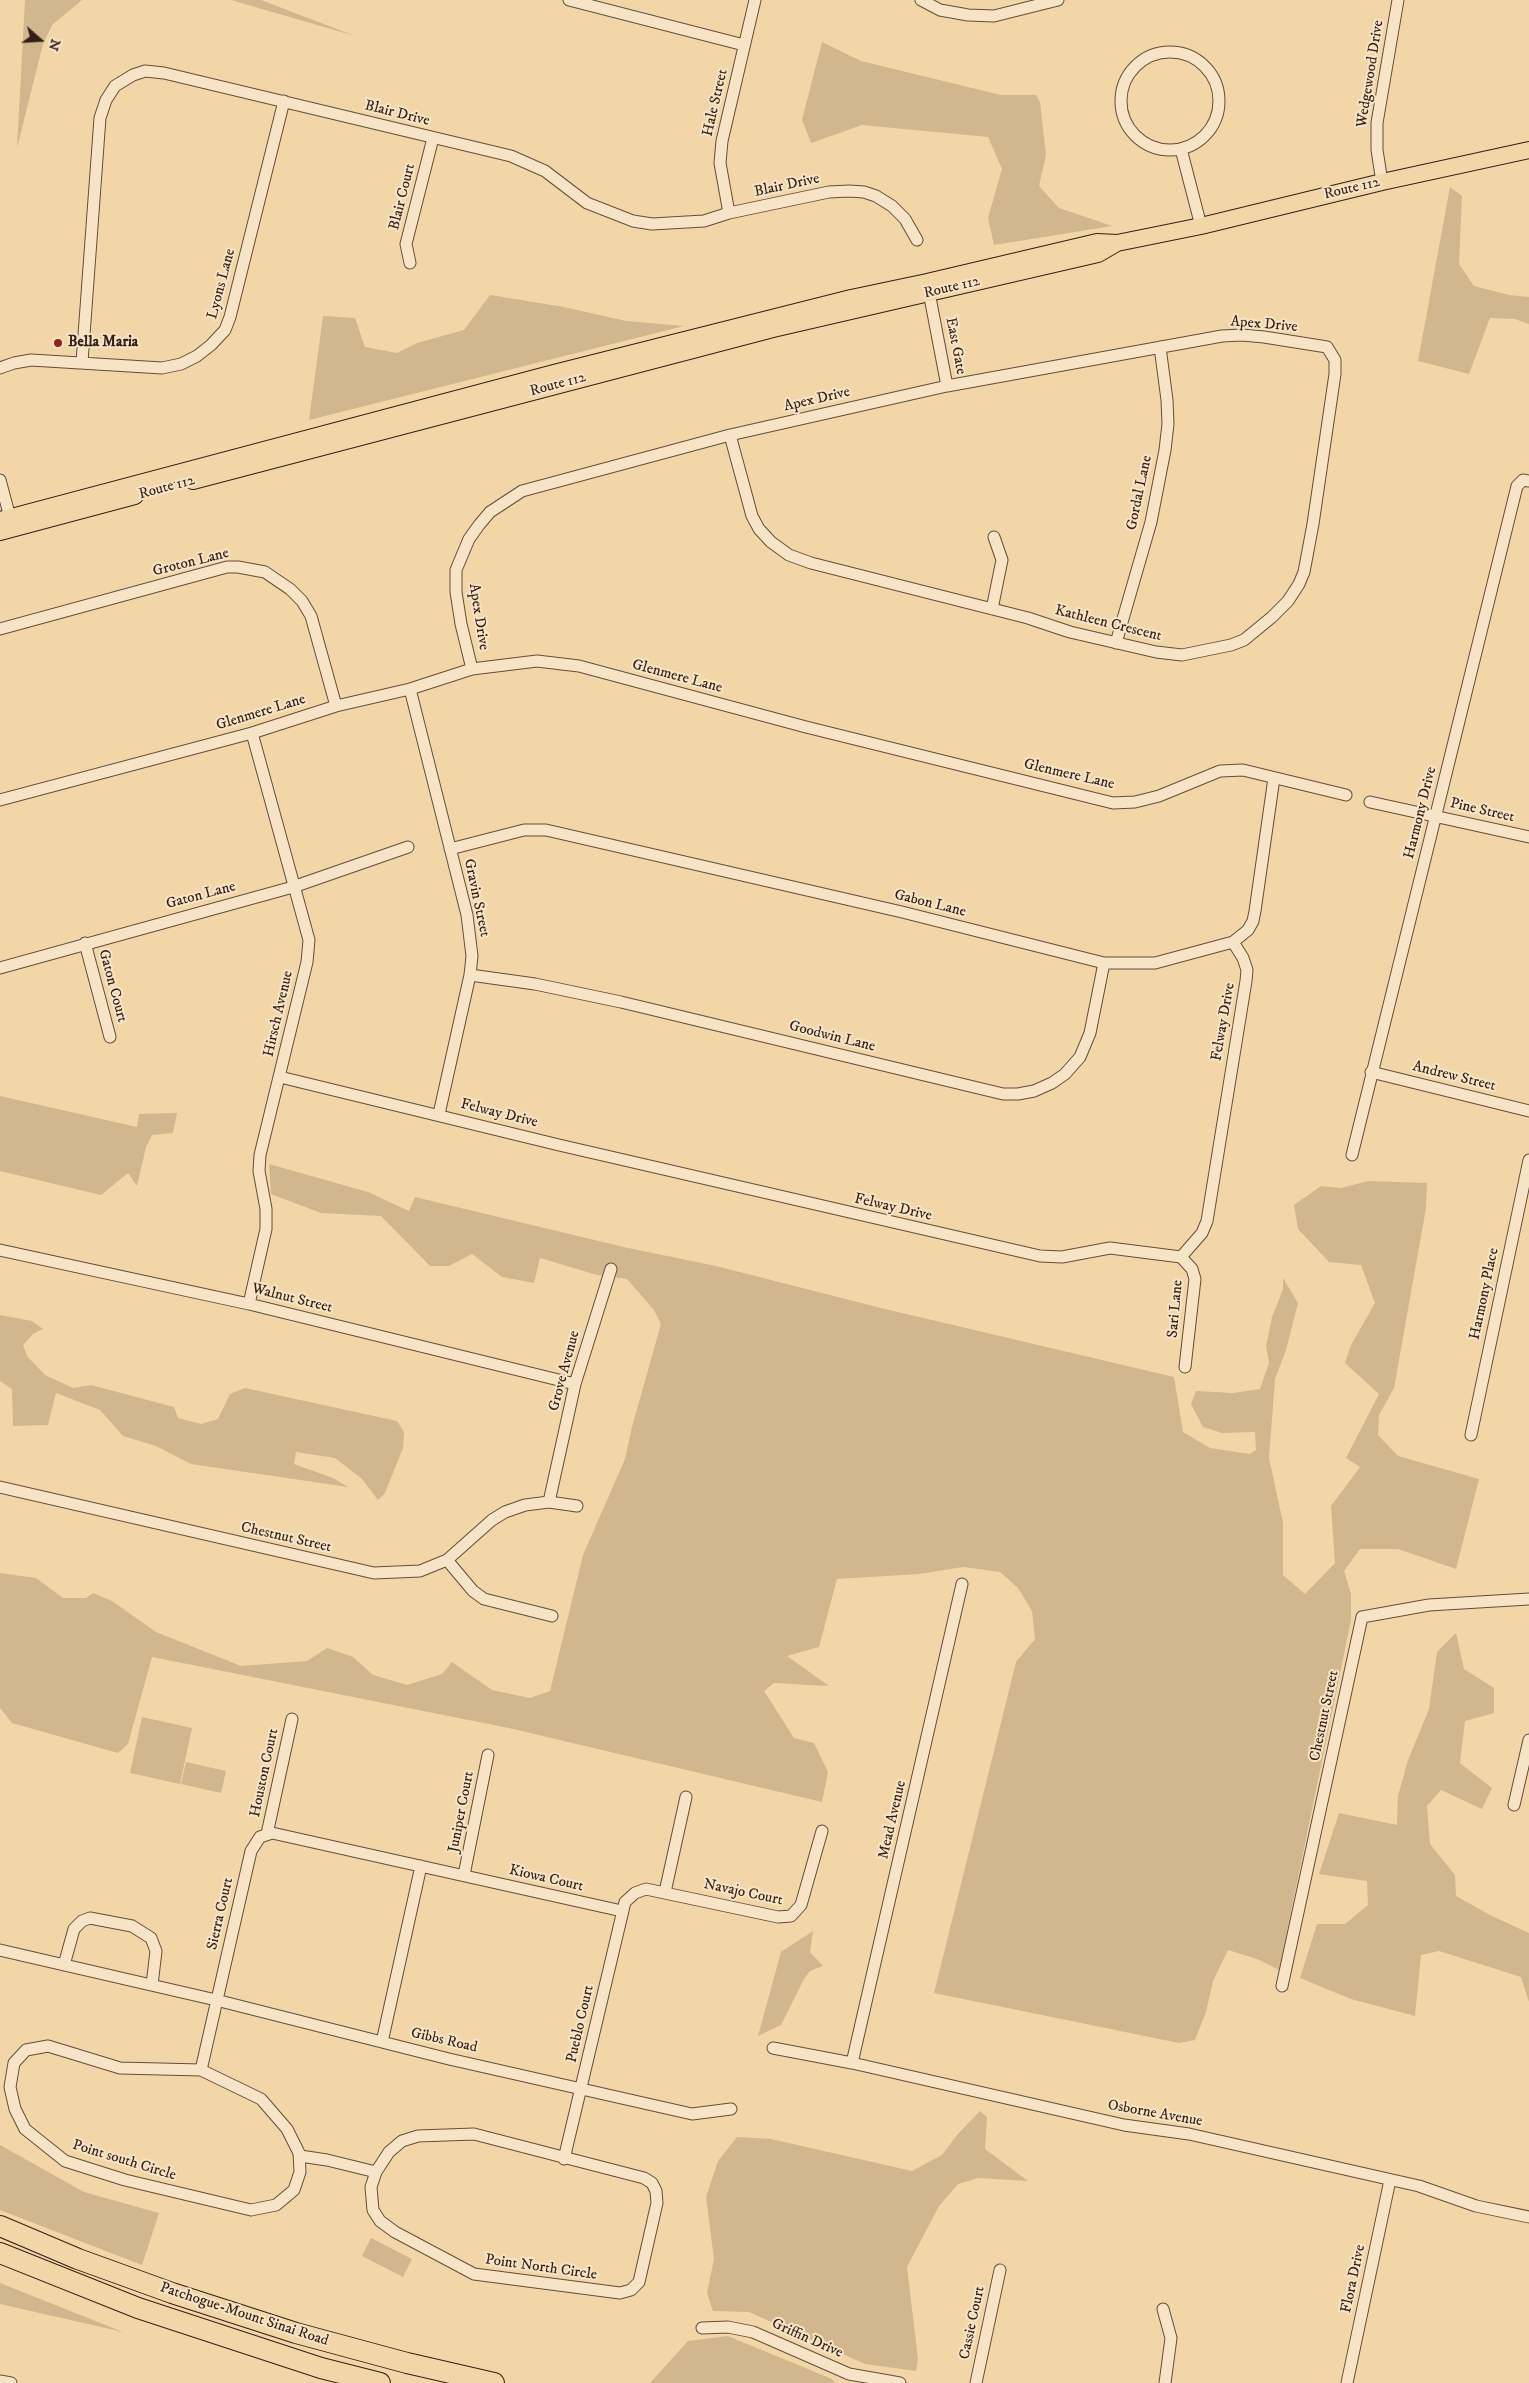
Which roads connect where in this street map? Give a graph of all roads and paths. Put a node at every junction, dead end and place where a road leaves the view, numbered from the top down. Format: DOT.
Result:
graph roads {
  1 [pos="569,0"];
  2 [pos="755,0"];
  3 [pos="921,0"];
  4 [pos="1058,0"];
  5 [pos="1398,0"];
  6 [pos="744,45"];
  7 [pos="284,101"];
  8 [pos="433,138"];
  9 [pos="1182,149"];
  10 [pos="1529,150"];
  11 [pos="1382,182"];
  12 [pos="729,214"];
  13 [pos="1201,226"];
  14 [pos="917,240"];
  15 [pos="410,263"];
  16 [pos="928,288"];
  17 [pos="1160,347"];
  18 [pos="1327,348"];
  19 [pos="82,362"];
  20 [pos="0,368"];
  21 [pos="947,386"];
  22 [pos="730,435"];
  23 [pos="0,480"];
  24 [pos="1526,481"];
  25 [pos="6,525"];
  26 [pos="994,537"];
  27 [pos="992,609"];
  28 [pos="0,629"];
  29 [pos="1116,643"];
  30 [pos="472,669"];
  31 [pos="410,689"];
  32 [pos="336,706"];
  33 [pos="252,733"];
  34 [pos="1274,778"];
  35 [pos="1346,795"];
  36 [pos="0,800"];
  37 [pos="1370,802"];
  38 [pos="1436,816"];
  39 [pos="1529,836"];
  40 [pos="408,847"];
  41 [pos="450,849"];
  42 [pos="293,887"];
  43 [pos="1233,942"];
  44 [pos="84,943"];
  45 [pos="1104,963"];
  46 [pos="0,968"];
  47 [pos="470,975"];
  48 [pos="110,1037"];
  49 [pos="1371,1072"];
  50 [pos="280,1077"];
  51 [pos="1529,1110"];
  52 [pos="439,1114"];
  53 [pos="1352,1155"];
  54 [pos="1529,1160"];
  55 [pos="0,1250"];
  56 [pos="1182,1257"];
  57 [pos="611,1269"];
  58 [pos="249,1304"];
  59 [pos="1185,1368"];
  60 [pos="575,1384"];
  61 [pos="1471,1435"];
  62 [pos="0,1487"];
  63 [pos="549,1502"];
  64 [pos="577,1506"];
  65 [pos="447,1560"];
  66 [pos="962,1584"];
  67 [pos="1529,1599"];
  68 [pos="552,1616"];
  69 [pos="292,1719"];
  70 [pos="1529,1740"];
  71 [pos="488,1755"];
  72 [pos="686,1798"];
  73 [pos="1514,1806"];
  74 [pos="822,1831"];
  75 [pos="263,1836"];
  76 [pos="421,1866"];
  77 [pos="464,1876"];
  78 [pos="665,1892"];
  79 [pos="629,1897"];
  80 [pos="622,1911"];
  81 [pos="0,1950"];
  82 [pos="64,1965"];
  83 [pos="152,1985"];
  84 [pos="1282,1986"];
  85 [pos="216,2000"];
  86 [pos="382,2042"];
  87 [pos="773,2048"];
  88 [pos="852,2063"];
  89 [pos="201,2070"];
  90 [pos="581,2089"];
  91 [pos="731,2109"];
  92 [pos="300,2156"];
  93 [pos="564,2159"];
  94 [pos="376,2172"];
  95 [pos="1390,2180"];
  96 [pos="1529,2217"];
  97 [pos="0,2226"];
  98 [pos="0,2253"];
  99 [pos="1000,2270"];
  100 [pos="1163,2309"];
  101 [pos="702,2328"];
  102 [pos="0,2381"];
  103 [pos="1165,2382"];
  104 [pos="11,2383"];
  105 [pos="380,2383"];
  106 [pos="494,2383"];
  107 [pos="900,2383"];
  108 [pos="976,2383"];
  109 [pos="1347,2383"];
  1 -- 6 [label="street"];
  2 -- 6 [label="street, Hale Street"];
  3 -- 4 [label="street"];
  5 -- 11 [label="street, Wedgewood Drive"];
  6 -- 12 [label="street, Hale Street"];
  7 -- 8 [label="street, Blair Drive"];
  7 -- 19 [label="street, Lyons Lane"];
  7 -- 19 [label="street, Blair Drive"];
  8 -- 12 [label="street, Blair Drive"];
  8 -- 15 [label="street, Blair Court"];
  9 -- 9 [label="street"];
  9 -- 13 [label="street"];
  10 -- 11 [label="main road, Route 112"];
  11 -- 13 [label="main road, Route 112"];
  12 -- 14 [label="street, Blair Drive"];
  13 -- 16 [label="main road, Route 112"];
  16 -- 21 [label="street, East Gate"];
  16 -- 25 [label="main road, Route 112"];
  17 -- 18 [label="street, Apex Drive"];
  17 -- 21 [label="street, Apex Drive"];
  17 -- 29 [label="street, Gordal Lane"];
  18 -- 29 [label="street, Kathleen Crescent"];
  19 -- 20 [label="street, Lyons Lane"];
  21 -- 22 [label="street, Apex Drive"];
  22 -- 27 [label="street, Kathleen Crescent"];
  22 -- 30 [label="street, Apex Drive"];
  23 -- 25 [label="street"];
  24 -- 38 [label="street, Harmony Drive"];
  26 -- 27 [label="street"];
  27 -- 29 [label="street, Kathleen Crescent"];
  28 -- 32 [label="street, Groton Lane"];
  30 -- 31 [label="street, Glenmere Lane"];
  30 -- 34 [label="street, Glenmere Lane"];
  31 -- 32 [label="street, Glenmere Lane"];
  31 -- 41 [label="street, Gravin Street"];
  32 -- 33 [label="street, Glenmere Lane"];
  33 -- 36 [label="street, Glenmere Lane"];
  33 -- 42 [label="street, Hirsch Avenue"];
  34 -- 35 [label="street, Glenmere Lane"];
  34 -- 43 [label="street, Gabon Lane"];
  37 -- 38 [label="street, Pine Street"];
  38 -- 39 [label="street, Pine Street"];
  38 -- 49 [label="street, Harmony Drive"];
  40 -- 42 [label="street, Gaton Lane"];
  41 -- 45 [label="street, Gabon Lane"];
  41 -- 47 [label="street, Gravin Street"];
  42 -- 44 [label="street, Gaton Lane"];
  42 -- 50 [label="street, Hirsch Avenue"];
  43 -- 45 [label="street, Gabon Lane"];
  43 -- 56 [label="street, Felway Drive"];
  44 -- 46 [label="street, Gaton Lane"];
  44 -- 48 [label="street, Gaton Court"];
  45 -- 47 [label="street, Goodwin Lane"];
  47 -- 52 [label="street, Gravin Street"];
  49 -- 51 [label="street, Andrew Street"];
  49 -- 53 [label="street, Harmony Drive"];
  50 -- 52 [label="street, Felway Drive"];
  50 -- 58 [label="street, Hirsch Avenue"];
  52 -- 56 [label="street, Felway Drive"];
  54 -- 61 [label="street, Harmony Place"];
  55 -- 58 [label="street, Walnut Street"];
  56 -- 59 [label="street, Sari Lane"];
  57 -- 60 [label="street, Grove Avenue"];
  58 -- 60 [label="street, Walnut Street"];
  60 -- 63 [label="street, Grove Avenue"];
  62 -- 65 [label="street, Chestnut Street"];
  63 -- 64 [label="street, Chestnut Street"];
  63 -- 65 [label="street, Chestnut Street"];
  65 -- 68 [label="street"];
  66 -- 88 [label="street, Mead Avenue"];
  67 -- 84 [label="street, Chestnut Street"];
  69 -- 75 [label="street, Houston Court"];
  70 -- 73 [label="street"];
  71 -- 77 [label="street, Juniper Court"];
  72 -- 78 [label="street"];
  74 -- 78 [label="street, Navajo Court"];
  75 -- 76 [label="street"];
  75 -- 85 [label="street, Sierra Court"];
  76 -- 77 [label="street"];
  76 -- 86 [label="street"];
  77 -- 80 [label="street, Kiowa Court"];
  78 -- 79 [label="street, Navajo Court"];
  79 -- 80 [label="street, Pueblo Court"];
  80 -- 90 [label="street, Pueblo Court"];
  81 -- 82 [label="street, Gibbs Road"];
  82 -- 83 [label="street, Gibbs Road"];
  82 -- 83 [label="street"];
  83 -- 85 [label="street, Gibbs Road"];
  85 -- 86 [label="street, Gibbs Road"];
  85 -- 89 [label="street, Sierra Court"];
  86 -- 90 [label="street, Gibbs Road"];
  87 -- 88 [label="street, Osborne Avenue"];
  88 -- 95 [label="street, Osborne Avenue"];
  89 -- 92 [label="street, Point south Circle"];
  89 -- 92 [label="street, Point south Circle"];
  90 -- 91 [label="street, Gibbs Road"];
  90 -- 93 [label="street, Pueblo Court"];
  92 -- 94 [label="street"];
  93 -- 94 [label="street, Point North Circle"];
  93 -- 94 [label="street, Point North Circle"];
  95 -- 96 [label="street, Osborne Avenue"];
  95 -- 109 [label="street, Flora Drive"];
  97 -- 106 [label="highway, Patchogue-Mount Sinai Road"];
  98 -- 105 [label="highway, Patchogue-Mount Sinai Road"];
  99 -- 108 [label="street, Cassie Court"];
  100 -- 103 [label="street"];
  101 -- 107 [label="street, Griffin Drive"];
  102 -- 104 [label="street"];
}
